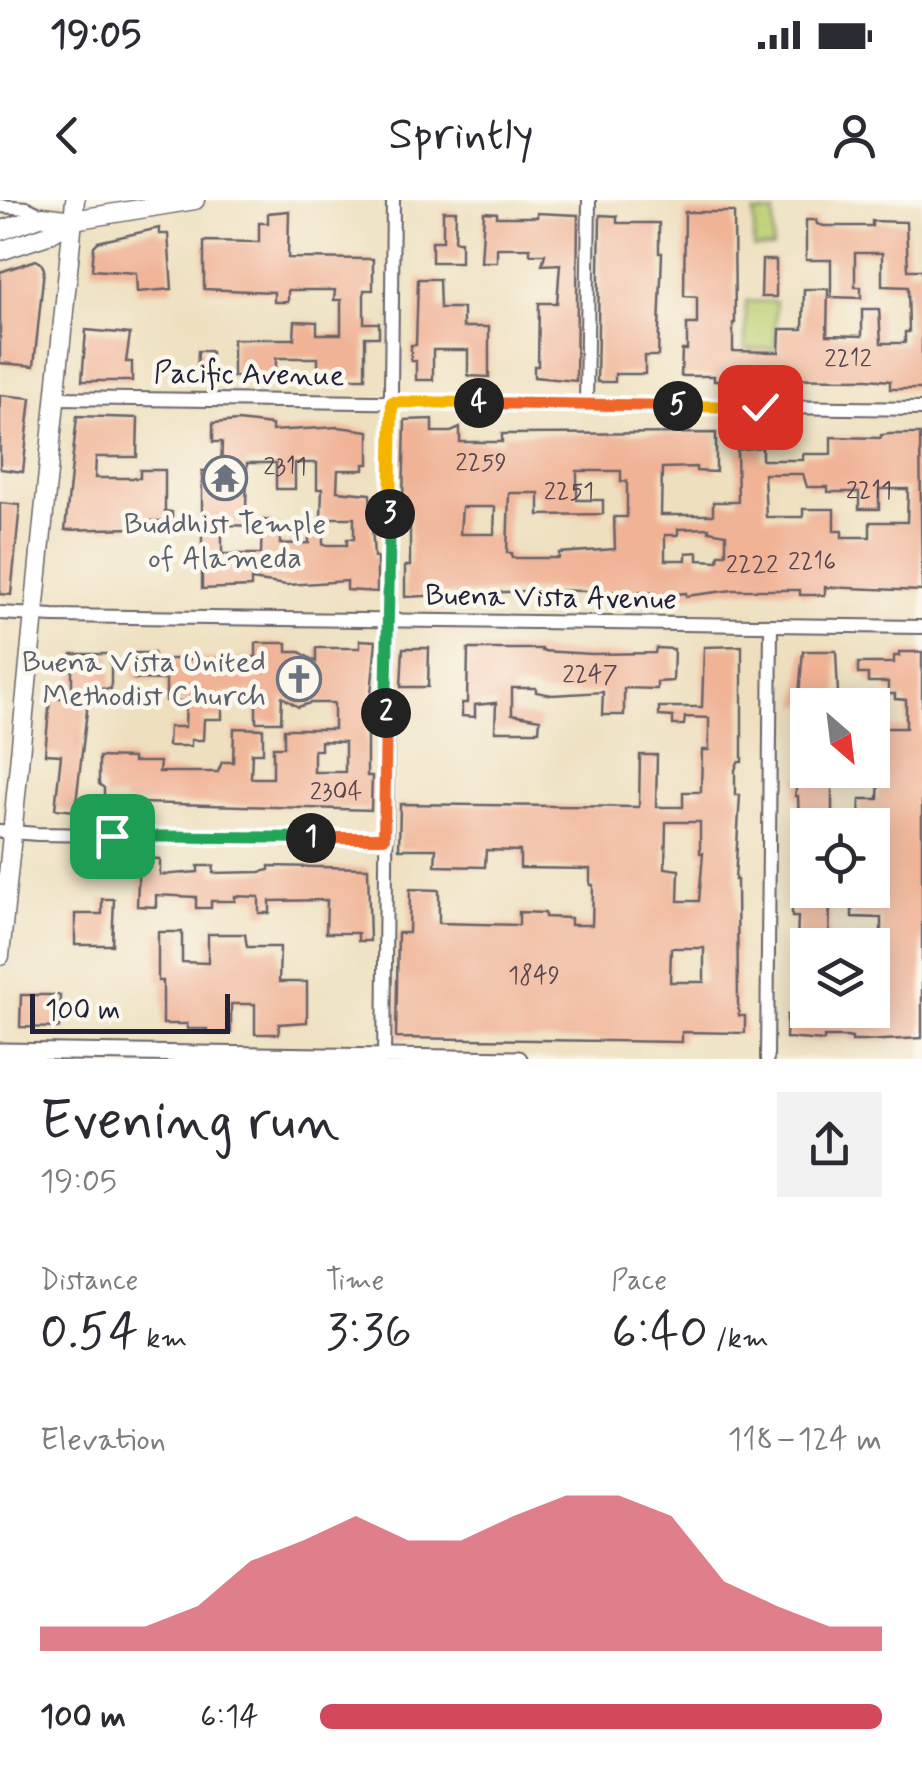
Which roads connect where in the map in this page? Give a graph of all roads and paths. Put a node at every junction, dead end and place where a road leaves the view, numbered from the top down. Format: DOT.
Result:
graph roads {
  1 [pos="75,200"];
  2 [pos="195,200"];
  3 [pos="393,200"];
  4 [pos="588,200"];
  5 [pos="0,206"];
  6 [pos="43,216"];
  7 [pos="73,220"];
  8 [pos="0,231"];
  9 [pos="0,251"];
  10 [pos="56,398"];
  11 [pos="392,402"];
  12 [pos="586,405"];
  13 [pos="922,409"];
  14 [pos="0,613"];
  15 [pos="34,615"];
  16 [pos="389,620"];
  17 [pos="772,626"];
  18 [pos="922,628"];
  19 [pos="7,832"];
  20 [pos="384,838"];
  21 [pos="0,956"];
  22 [pos="0,1051"];
  23 [pos="384,1058"];
  24 [pos="519,1059"];
  25 [pos="767,1059"];
  1 -- 7 [label="main road"];
  2 -- 7 [label="main road"];
  3 -- 11 [label="street"];
  4 -- 12 [label="street"];
  5 -- 6 [label="street"];
  6 -- 7 [label="main road"];
  6 -- 8 [label="main road"];
  7 -- 9 [label="main road"];
  7 -- 10 [label="main road"];
  10 -- 11 [label="street, Pacific Avenue"];
  10 -- 15 [label="main road"];
  11 -- 12 [label="street, Pacific Avenue"];
  11 -- 16 [label="street"];
  12 -- 13 [label="street, Pacific Avenue"];
  14 -- 15 [label="street, Buena Vista Avenue"];
  15 -- 16 [label="street, Buena Vista Avenue"];
  15 -- 19 [label="main road"];
  16 -- 17 [label="street, Buena Vista Avenue"];
  16 -- 20 [label="street"];
  17 -- 18 [label="street, Buena Vista Avenue"];
  17 -- 25 [label="street"];
  19 -- 20 [label="street"];
  19 -- 21 [label="main road"];
  20 -- 23 [label="street"];
  22 -- 23 [label="street"];
  23 -- 24 [label="street"];
}
